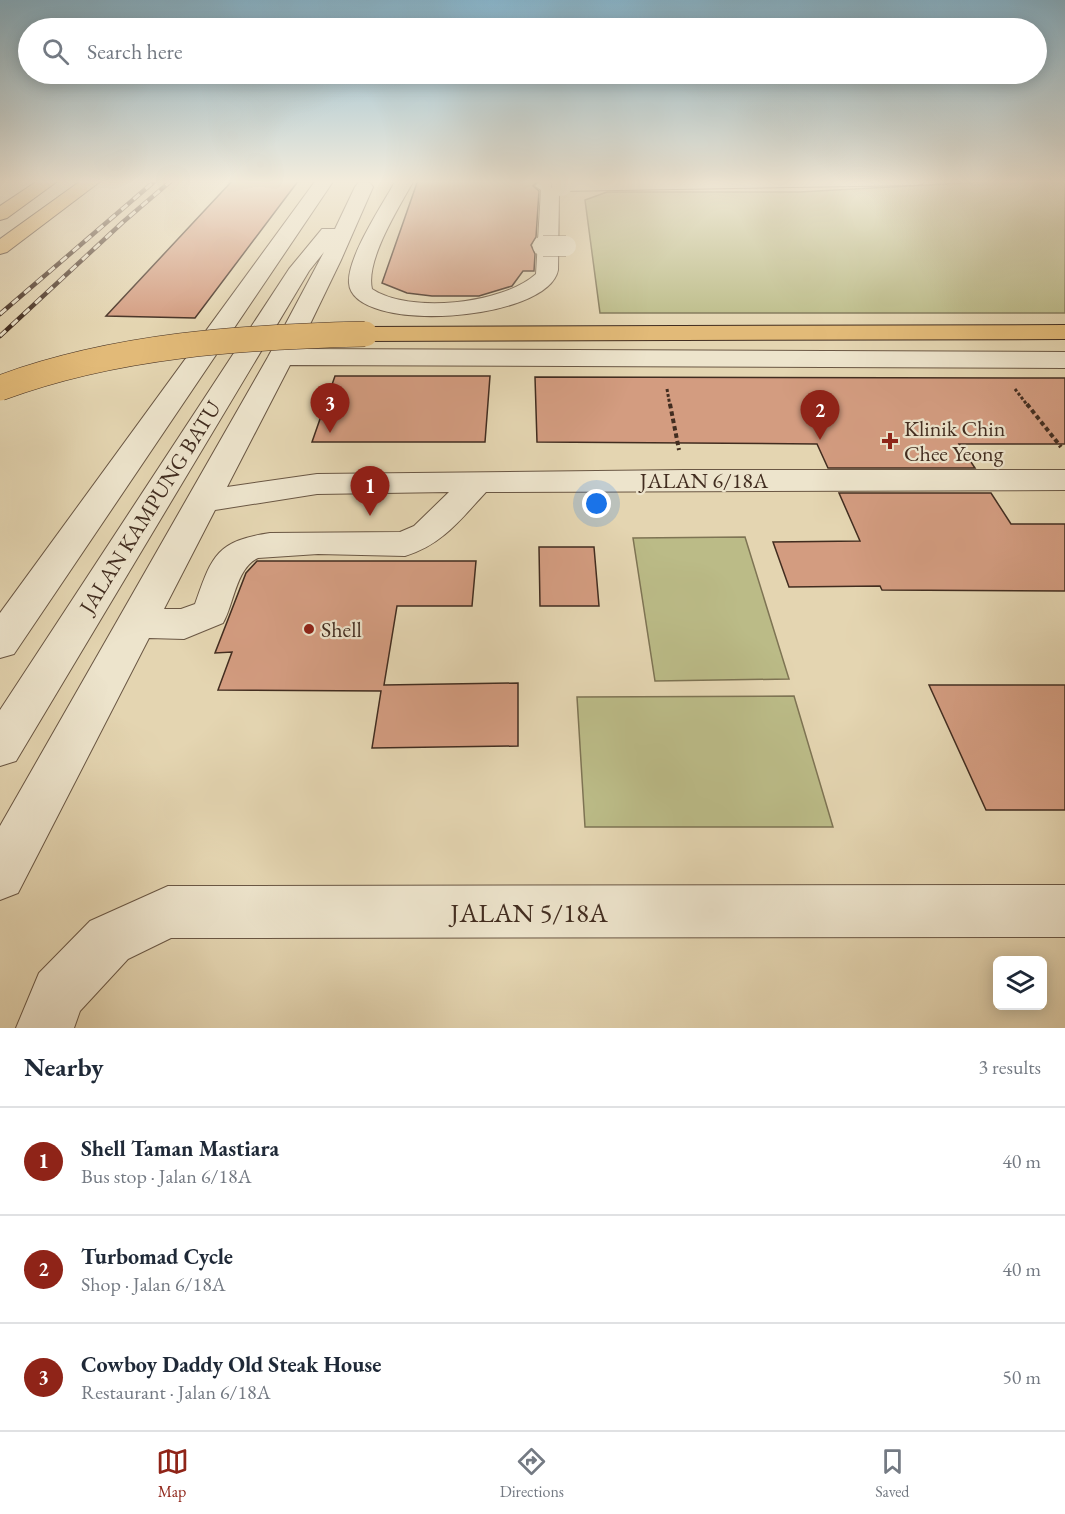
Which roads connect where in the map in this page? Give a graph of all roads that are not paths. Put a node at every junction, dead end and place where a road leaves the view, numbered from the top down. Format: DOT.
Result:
graph roads {
  1 [pos="27,228"];
  2 [pos="291,228"];
  3 [pos="332,228"];
  4 [pos="346,228"];
  5 [pos="380,228"];
  6 [pos="549,228"];
  7 [pos="560,228"];
  8 [pos="543,246"];
  9 [pos="0,248"];
  10 [pos="365,258"];
  11 [pos="331,260"];
  12 [pos="567,261"];
  13 [pos="1065,332"];
  14 [pos="365,334"];
  15 [pos="281,357"];
  16 [pos="1065,360"];
  17 [pos="0,388"];
  18 [pos="1065,480"];
  19 [pos="478,482"];
  20 [pos="201,502"];
  21 [pos="136,623"];
  22 [pos="0,643"];
  23 [pos="0,747"];
  24 [pos="0,875"];
  25 [pos="1065,911"];
  26 [pos="45,1028"];
  1 -- 9 [label="highway"];
  2 -- 22 [label="street, JALAN KAMPUNG BATU"];
  3 -- 23 [label="street, JALAN KAMPUNG BATU"];
  4 -- 11 [label="street"];
  5 -- 10 [label="street"];
  6 -- 10 [label="street"];
  7 -- 12 [label="street, bridge"];
  8 -- 12 [label="street, bridge"];
  10 -- 11 [label="street"];
  11 -- 15 [label="street"];
  12 -- 14 [label="street"];
  13 -- 14 [label="highway"];
  14 -- 17 [label="highway, bridge"];
  15 -- 16 [label="street"];
  15 -- 20 [label="street"];
  18 -- 19 [label="street, JALAN 6/18A"];
  19 -- 20 [label="street, JALAN 6/18A"];
  19 -- 21 [label="street"];
  20 -- 21 [label="street"];
  21 -- 24 [label="street"];
  25 -- 26 [label="street, JALAN 5/18A"];
}
